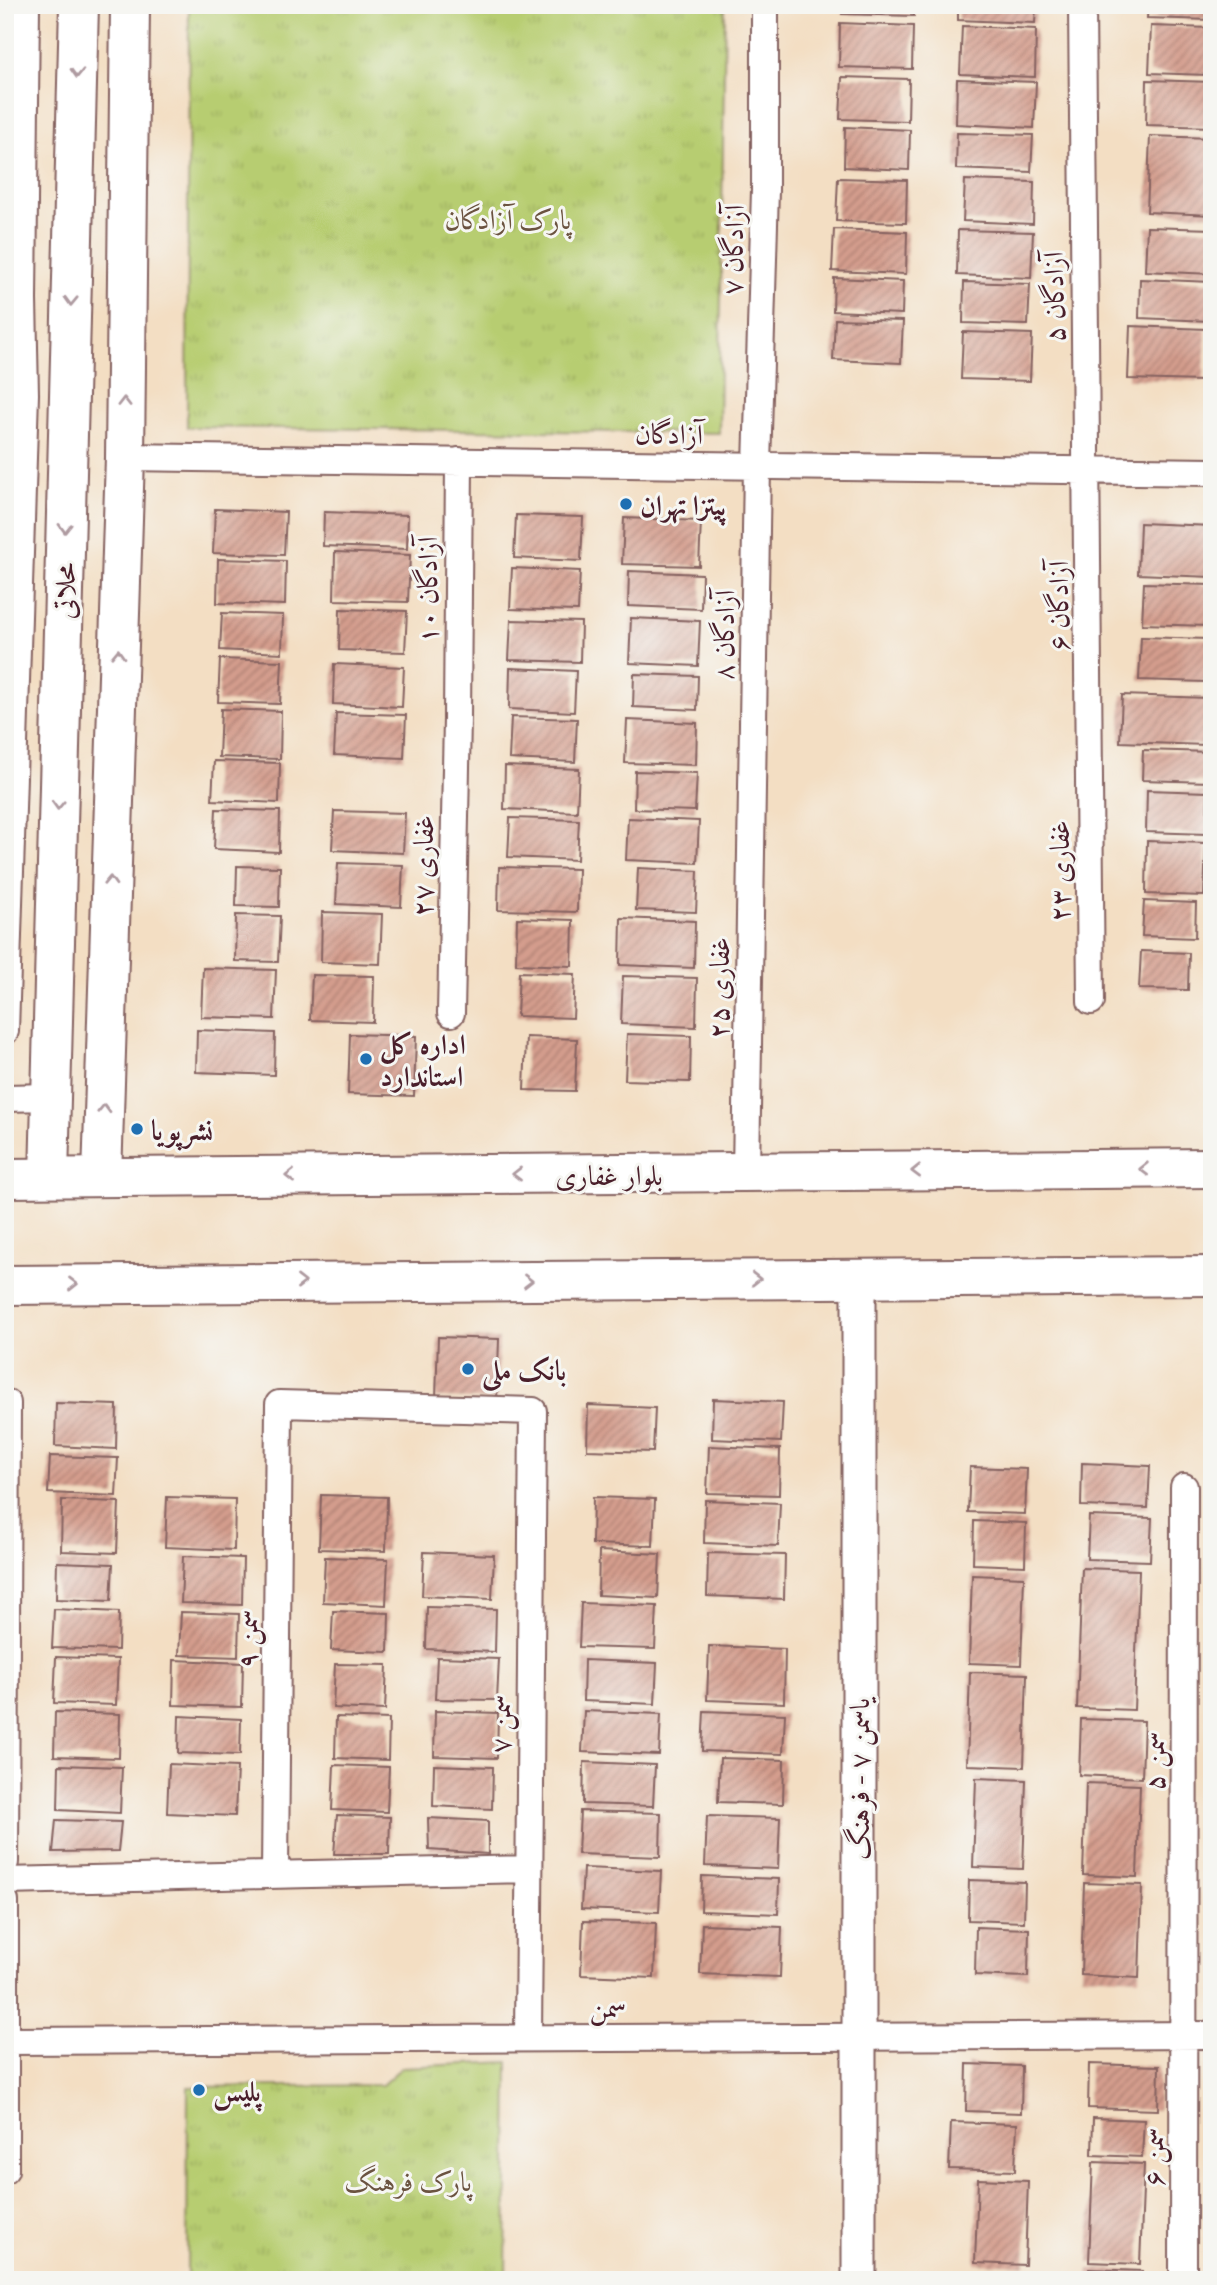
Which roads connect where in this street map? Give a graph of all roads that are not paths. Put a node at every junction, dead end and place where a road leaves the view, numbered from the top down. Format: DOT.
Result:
graph roads {
  1 [pos="26,5"];
  2 [pos="79,5"];
  3 [pos="130,5"];
  4 [pos="765,5"];
  5 [pos="1082,5"];
  6 [pos="125,457"];
  7 [pos="458,461"];
  8 [pos="757,466"];
  9 [pos="1087,470"];
  10 [pos="1212,472"];
  11 [pos="457,719"];
  12 [pos="1089,741"];
  13 [pos="15,757"];
  14 [pos="60,759"];
  15 [pos="753,804"];
  16 [pos="55,907"];
  17 [pos="10,908"];
  18 [pos="1091,1001"];
  19 [pos="450,1013"];
  20 [pos="5,1031"];
  21 [pos="50,1097"];
  22 [pos="5,1098"];
  23 [pos="1212,1168"];
  24 [pos="746,1173"];
  25 [pos="48,1177"];
  26 [pos="102,1177"];
  27 [pos="5,1178"];
  28 [pos="1212,1276"];
  29 [pos="859,1278"];
  30 [pos="5,1285"];
  31 [pos="6,1403"];
  32 [pos="279,1404"];
  33 [pos="1184,1487"];
  34 [pos="7,1711"];
  35 [pos="5,1862"];
  36 [pos="529,1869"];
  37 [pos="275,1875"];
  38 [pos="5,1881"];
  39 [pos="5,1901"];
  40 [pos="1212,2035"];
  41 [pos="1185,2036"];
  42 [pos="857,2037"];
  43 [pos="528,2038"];
  44 [pos="6,2041"];
  45 [pos="5,2170"];
  46 [pos="859,2280"];
  47 [pos="1183,2280"];
  1 -- 13 [label="street"];
  2 -- 14 [label="main road, محلاتی, one-way"];
  6 -- 3 [label="main road, محلاتی, one-way"];
  4 -- 8 [label="street, آزادگان ۷"];
  5 -- 9 [label="street, آزادگان ۵"];
  6 -- 7 [label="street, آزادگان"];
  26 -- 6 [label="main road, محلاتی, one-way"];
  7 -- 8 [label="street, آزادگان"];
  7 -- 11 [label="street, آزادگان ۱۰"];
  8 -- 9 [label="street, آزادگان"];
  8 -- 15 [label="street, آزادگان ۸"];
  9 -- 10 [label="street, آزادگان"];
  9 -- 12 [label="street, آزادگان ۶"];
  11 -- 19 [label="street, غفاری ۲۷"];
  12 -- 18 [label="street, غفاری ۲۳"];
  13 -- 14 [label="street"];
  13 -- 17 [label="street"];
  14 -- 16 [label="main road, محلاتی, one-way"];
  15 -- 24 [label="street, غفاری ۲۵"];
  16 -- 17 [label="street"];
  16 -- 21 [label="main road, محلاتی"];
  17 -- 20 [label="street"];
  21 -- 22 [label="street"];
  21 -- 25 [label="main road, محلاتی"];
  23 -- 24 [label="main road, بلوار غفاری, one-way"];
  24 -- 26 [label="main road, بلوار غفاری, one-way"];
  25 -- 26 [label="main road, بلوار غفاری"];
  25 -- 27 [label="main road, بلوار غفاری"];
  28 -- 29 [label="main road"];
  30 -- 29 [label="main road, one-way"];
  29 -- 42 [label="street, یاسمن ۷ - فرهنگ"];
  31 -- 34 [label="street"];
  32 -- 36 [label="street, سمن ۷"];
  32 -- 37 [label="street, سمن ۹"];
  33 -- 41 [label="street, سمن ۵"];
  34 -- 35 [label="street"];
  36 -- 37 [label="street"];
  36 -- 43 [label="street, سمن ۷"];
  37 -- 38 [label="street"];
  39 -- 44 [label="street"];
  40 -- 41 [label="street, سمن"];
  41 -- 42 [label="street, سمن"];
  41 -- 47 [label="street, سمن ۶"];
  42 -- 43 [label="street, سمن"];
  42 -- 46 [label="street, یاسمن ۷ - فرهنگ"];
  43 -- 44 [label="street, سمن"];
  44 -- 45 [label="street"];
}
